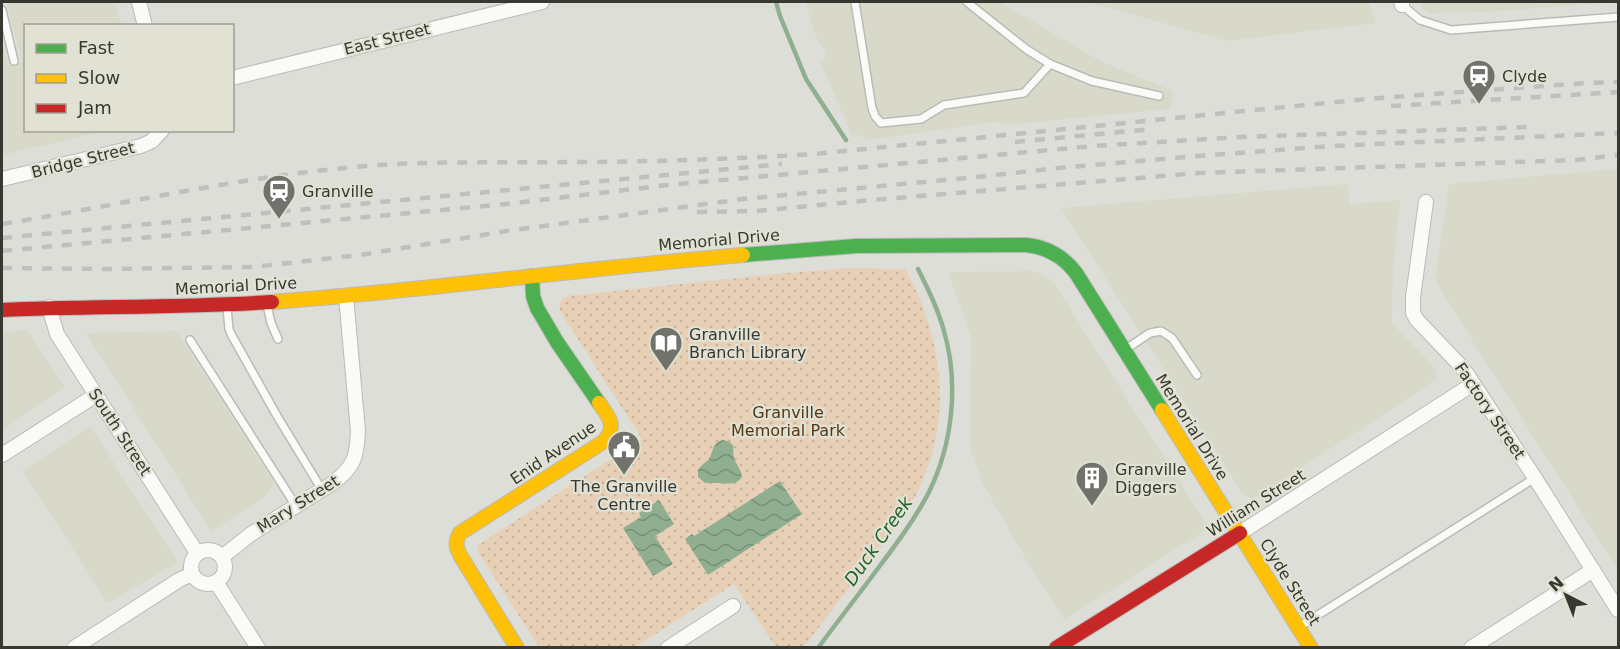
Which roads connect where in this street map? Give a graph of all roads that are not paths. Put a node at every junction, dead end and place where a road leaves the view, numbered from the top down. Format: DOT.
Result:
graph roads {
  1 [pos="139,2"];
  2 [pos="542,2"];
  3 [pos="855,2"];
  4 [pos="967,2"];
  5 [pos="1401,3"];
  6 [pos="2,10"];
  7 [pos="1618,17"];
  8 [pos="145,24"];
  9 [pos="14,61"];
  10 [pos="1050,64"];
  11 [pos="234,78"];
  12 [pos="1159,96"];
  13 [pos="160,132"];
  14 [pos="2,179"];
  15 [pos="1426,202"];
  16 [pos="532,276"];
  17 [pos="346,296"];
  18 [pos="267,303"];
  19 [pos="227,305"];
  20 [pos="49,307"];
  21 [pos="2,310"];
  22 [pos="278,339"];
  23 [pos="190,340"];
  24 [pos="1124,350"];
  25 [pos="1197,375"];
  26 [pos="1473,384"];
  27 [pos="96,395"];
  28 [pos="2,455"];
  29 [pos="1535,478"];
  30 [pos="322,490"];
  31 [pos="296,506"];
  32 [pos="1240,533"];
  33 [pos="197,554"];
  34 [pos="222,557"];
  35 [pos="1593,570"];
  36 [pos="192,574"];
  37 [pos="216,582"];
  38 [pos="733,606"];
  39 [pos="1618,610"];
  40 [pos="1299,627"];
  41 [pos="74,648"];
  42 [pos="258,648"];
  43 [pos="517,648"];
  44 [pos="668,648"];
  45 [pos="1056,648"];
  46 [pos="1311,648"];
  47 [pos="1471,648"];
  1 -- 8 [label="street"];
  2 -- 11 [label="street, East Street"];
  3 -- 10 [label="lane"];
  4 -- 10 [label="lane"];
  5 -- 7 [label="lane"];
  6 -- 9 [label="lane"];
  10 -- 12 [label="lane"];
  13 -- 14 [label="street, Bridge Street"];
  15 -- 26 [label="street, Factory Street"];
  16 -- 17 [label="main road, Memorial Drive"];
  16 -- 24 [label="main road, Memorial Drive"];
  16 -- 43 [label="main road, Enid Avenue"];
  17 -- 18 [label="main road, Memorial Drive"];
  17 -- 30 [label="street, Mary Street"];
  18 -- 19 [label="main road, Memorial Drive"];
  18 -- 22 [label="lane"];
  19 -- 20 [label="main road, Memorial Drive"];
  19 -- 30 [label="lane"];
  20 -- 21 [label="main road, Memorial Drive"];
  20 -- 27 [label="street, South Street"];
  23 -- 31 [label="lane"];
  24 -- 25 [label="lane"];
  24 -- 32 [label="main road, Memorial Drive"];
  26 -- 29 [label="street, Factory Street"];
  26 -- 32 [label="street, William Street"];
  27 -- 28 [label="street"];
  27 -- 33 [label="street, South Street"];
  29 -- 35 [label="street, Factory Street"];
  29 -- 40 [label="lane"];
  30 -- 31 [label="street, Mary Street"];
  31 -- 34 [label="street, Mary Street"];
  32 -- 40 [label="main road, Clyde Street"];
  32 -- 45 [label="main road, William Street"];
  33 -- 34 [label="street"];
  33 -- 36 [label="street"];
  34 -- 37 [label="street"];
  35 -- 39 [label="street, Factory Street"];
  35 -- 47 [label="street"];
  36 -- 37 [label="street"];
  36 -- 41 [label="street"];
  37 -- 42 [label="street"];
  38 -- 44 [label="street"];
  40 -- 46 [label="main road, Clyde Street"];
}
